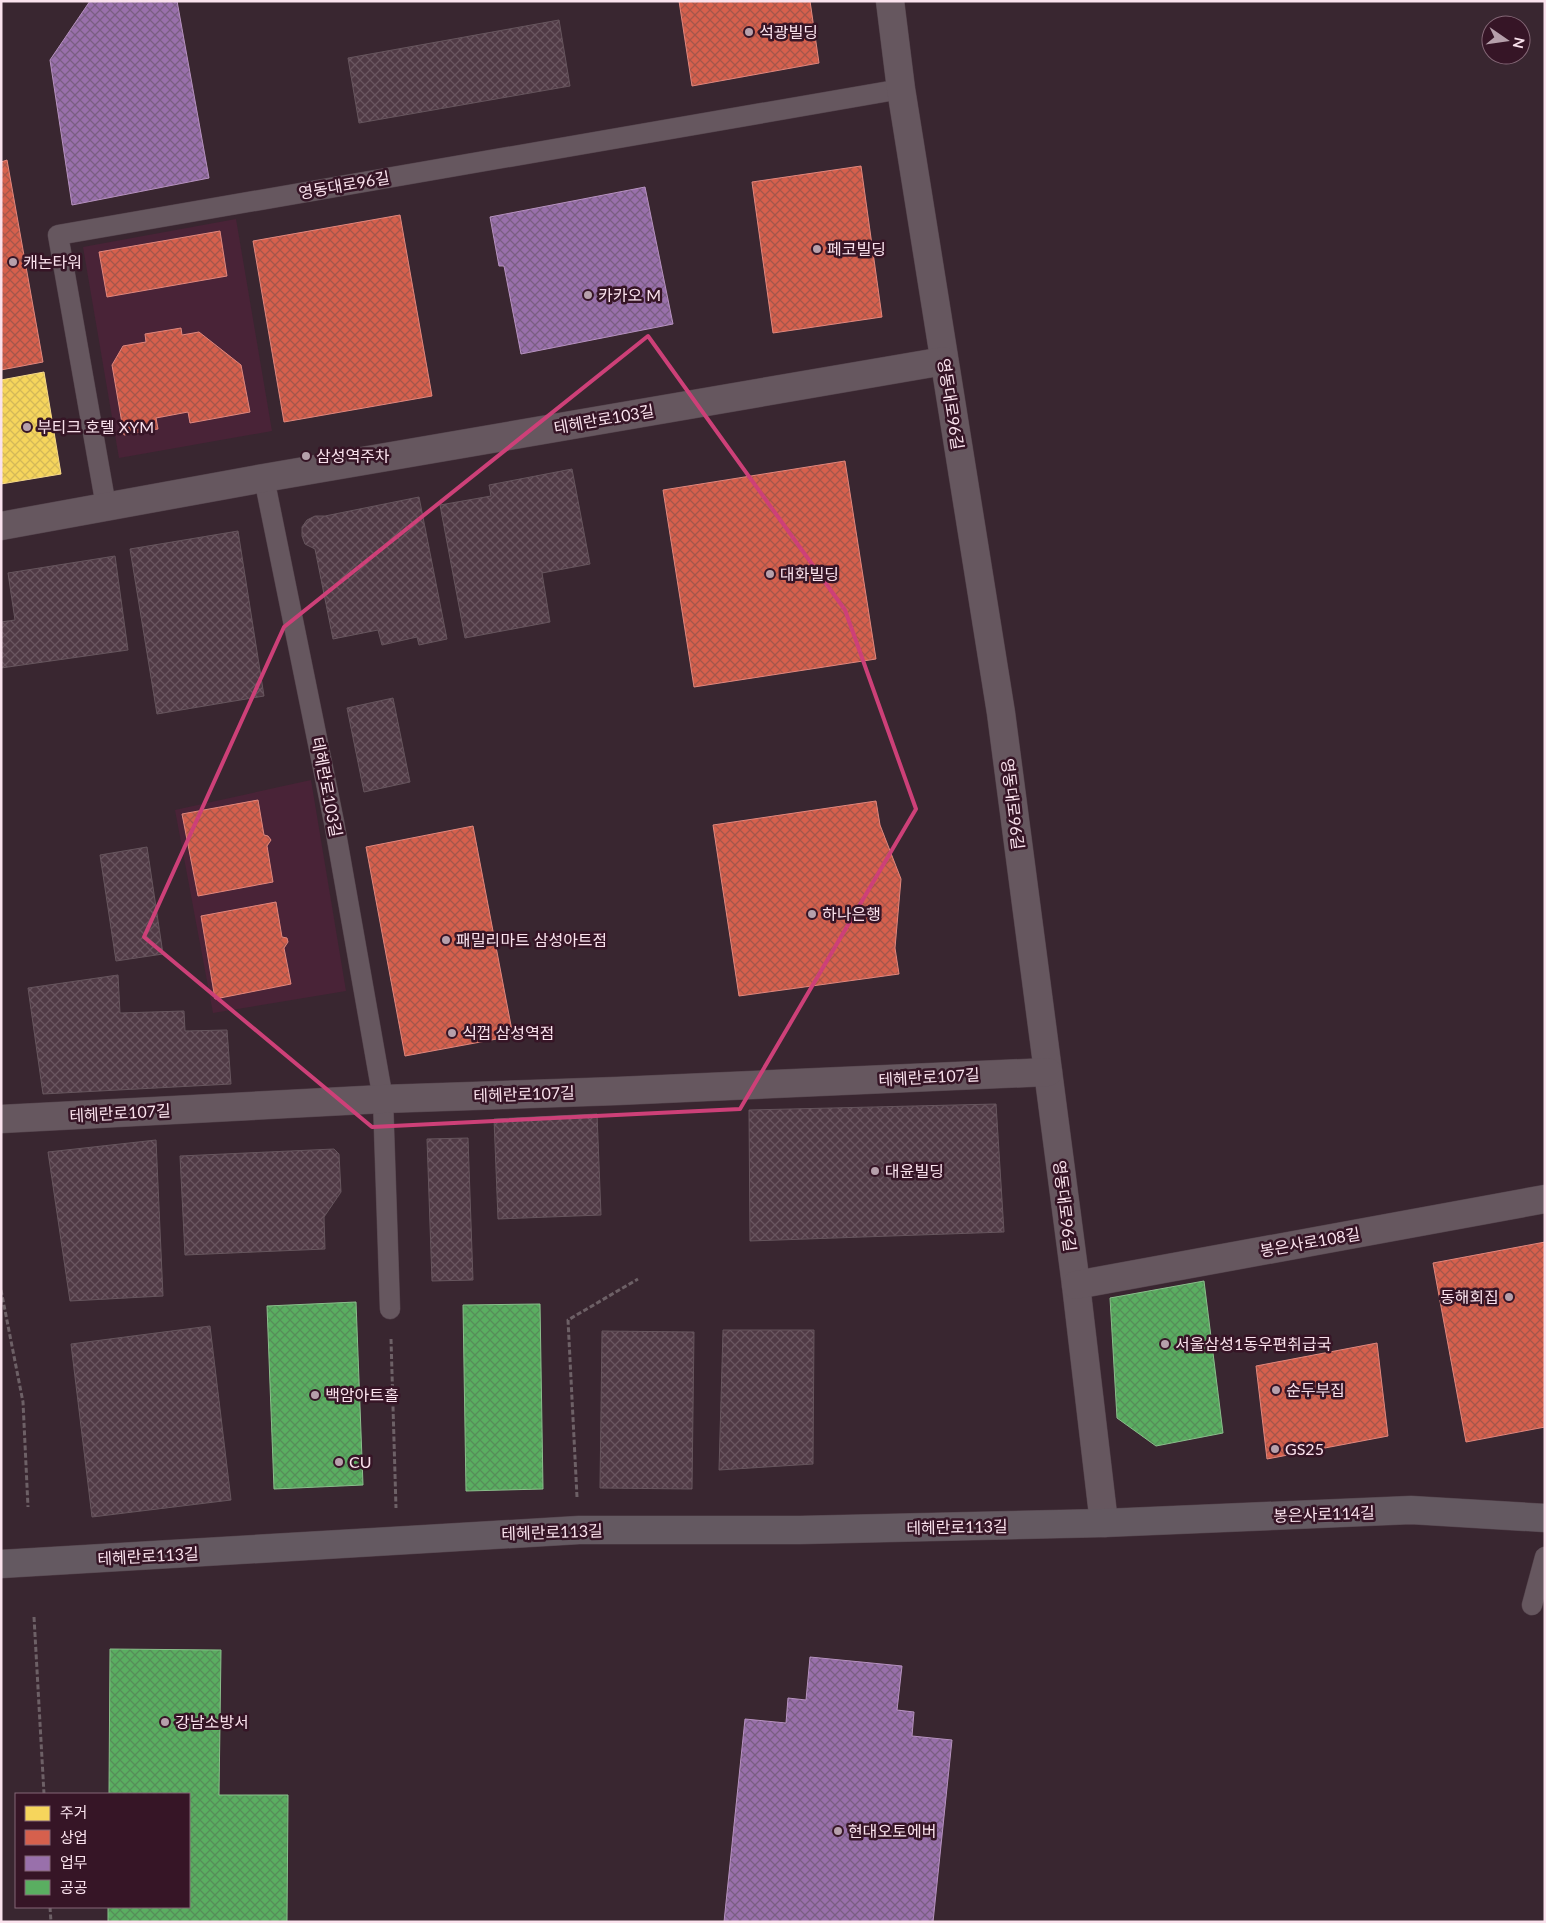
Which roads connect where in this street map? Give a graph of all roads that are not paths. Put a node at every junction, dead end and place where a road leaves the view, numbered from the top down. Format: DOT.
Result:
graph roads {
  1 [pos="890,1"];
  2 [pos="901,88"];
  3 [pos="944,361"];
  4 [pos="264,478"];
  5 [pos="106,506"];
  6 [pos="1,526"];
  7 [pos="1048,1072"];
  8 [pos="382,1099"];
  9 [pos="1,1119"];
  10 [pos="1545,1199"];
  11 [pos="1076,1285"];
  12 [pos="390,1309"];
  13 [pos="1545,1518"];
  14 [pos="1104,1523"];
  15 [pos="1545,1557"];
  16 [pos="1,1564"];
  17 [pos="1532,1605"];
  1 -- 2 [label="street, 영동대로96길"];
  2 -- 3 [label="street, 영동대로96길"];
  2 -- 5 [label="lane, 영동대로96길"];
  3 -- 4 [label="street, 테헤란로103길"];
  3 -- 7 [label="street, 영동대로96길"];
  4 -- 5 [label="street, 테헤란로103길"];
  4 -- 8 [label="lane, 테헤란로103길"];
  5 -- 6 [label="street, 테헤란로103길"];
  7 -- 8 [label="street, 테헤란로107길"];
  7 -- 11 [label="street, 영동대로96길"];
  8 -- 9 [label="street, 테헤란로107길"];
  8 -- 12 [label="lane, 테헤란로103길"];
  10 -- 11 [label="street, 봉은사로108길"];
  11 -- 14 [label="street, 영동대로96길"];
  13 -- 14 [label="street, 봉은사로114길"];
  14 -- 16 [label="street, 테헤란로113길"];
  15 -- 17 [label="lane"];
}
